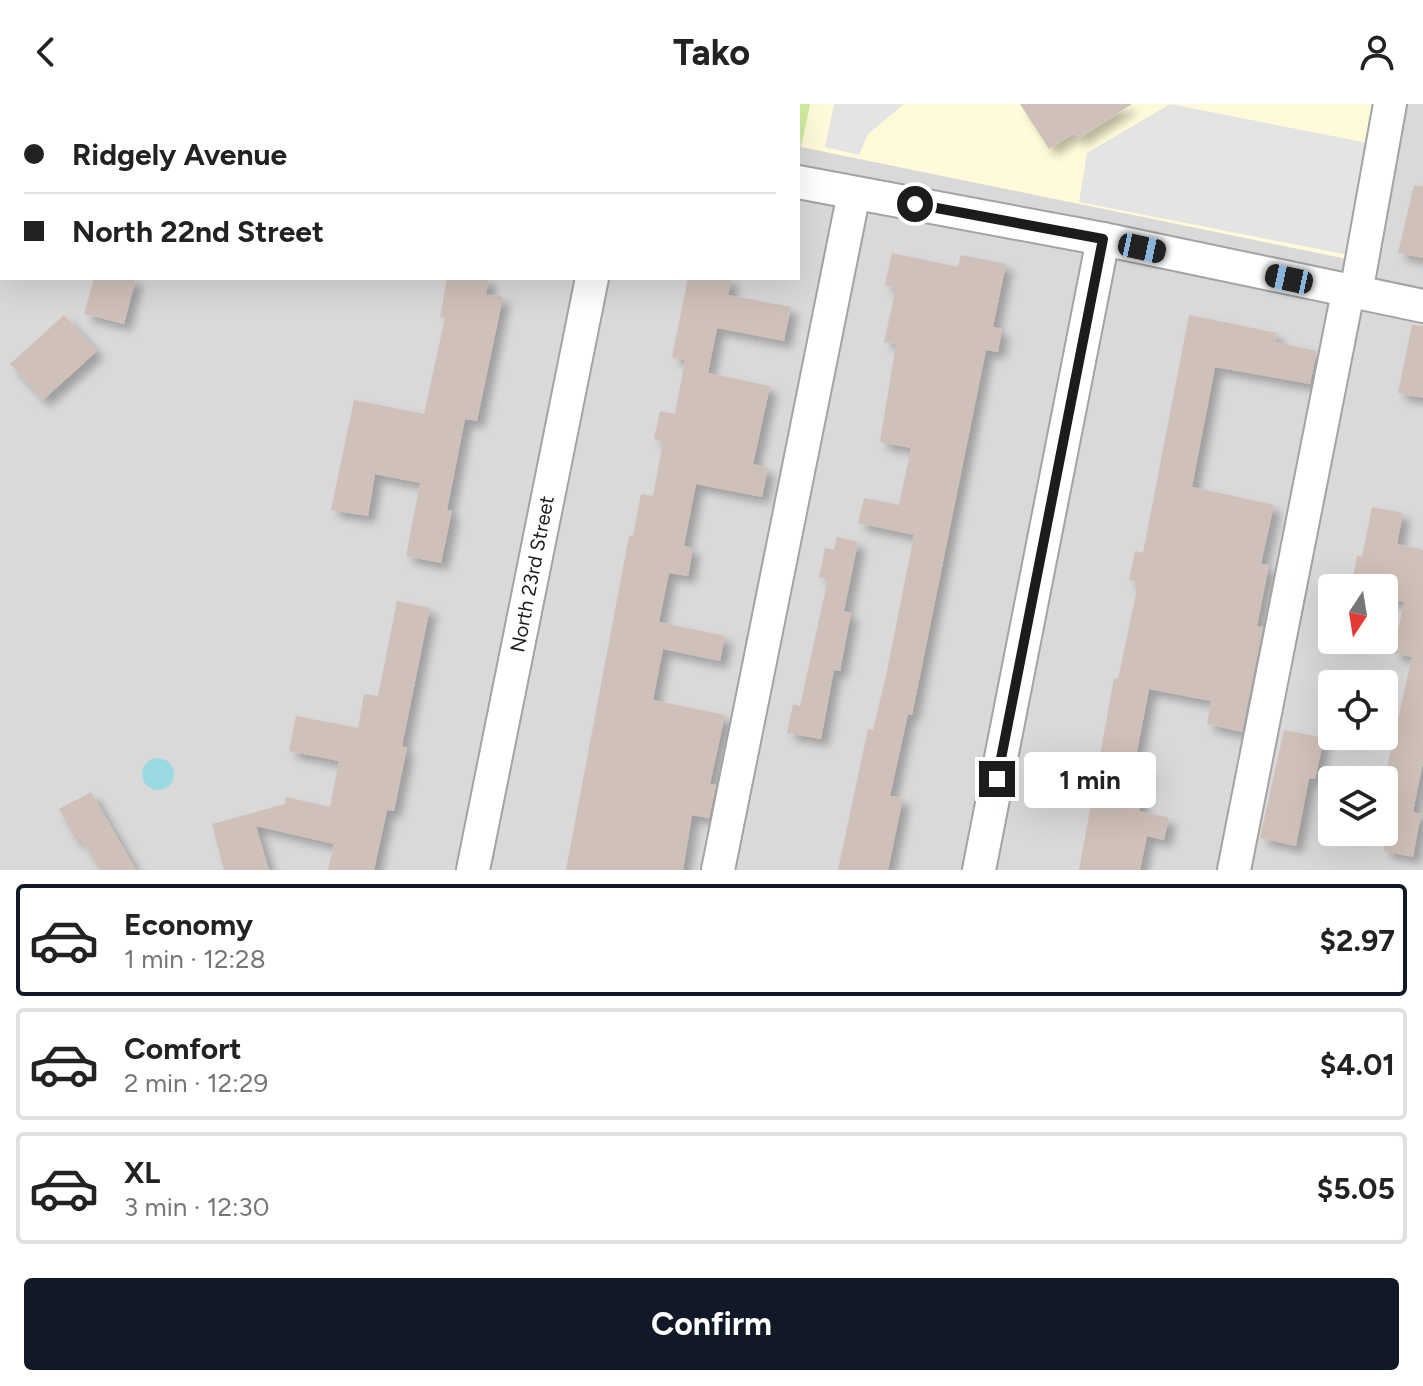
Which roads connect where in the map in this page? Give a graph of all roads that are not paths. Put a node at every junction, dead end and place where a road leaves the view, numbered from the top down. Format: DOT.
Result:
graph roads {
  1 [pos="1390,104"];
  2 [pos="800,182"];
  3 [pos="854,193"];
  4 [pos="1103,239"];
  5 [pos="592,280"];
  6 [pos="1352,292"];
  7 [pos="1423,306"];
  8 [pos="473,870"];
  9 [pos="718,870"];
  10 [pos="979,870"];
  11 [pos="1234,870"];
  1 -- 6 [label="street"];
  2 -- 3 [label="street"];
  3 -- 4 [label="street"];
  3 -- 9 [label="street"];
  4 -- 6 [label="street"];
  4 -- 10 [label="street"];
  5 -- 8 [label="street, North 23rd Street"];
  6 -- 7 [label="street"];
  6 -- 11 [label="street"];
}
